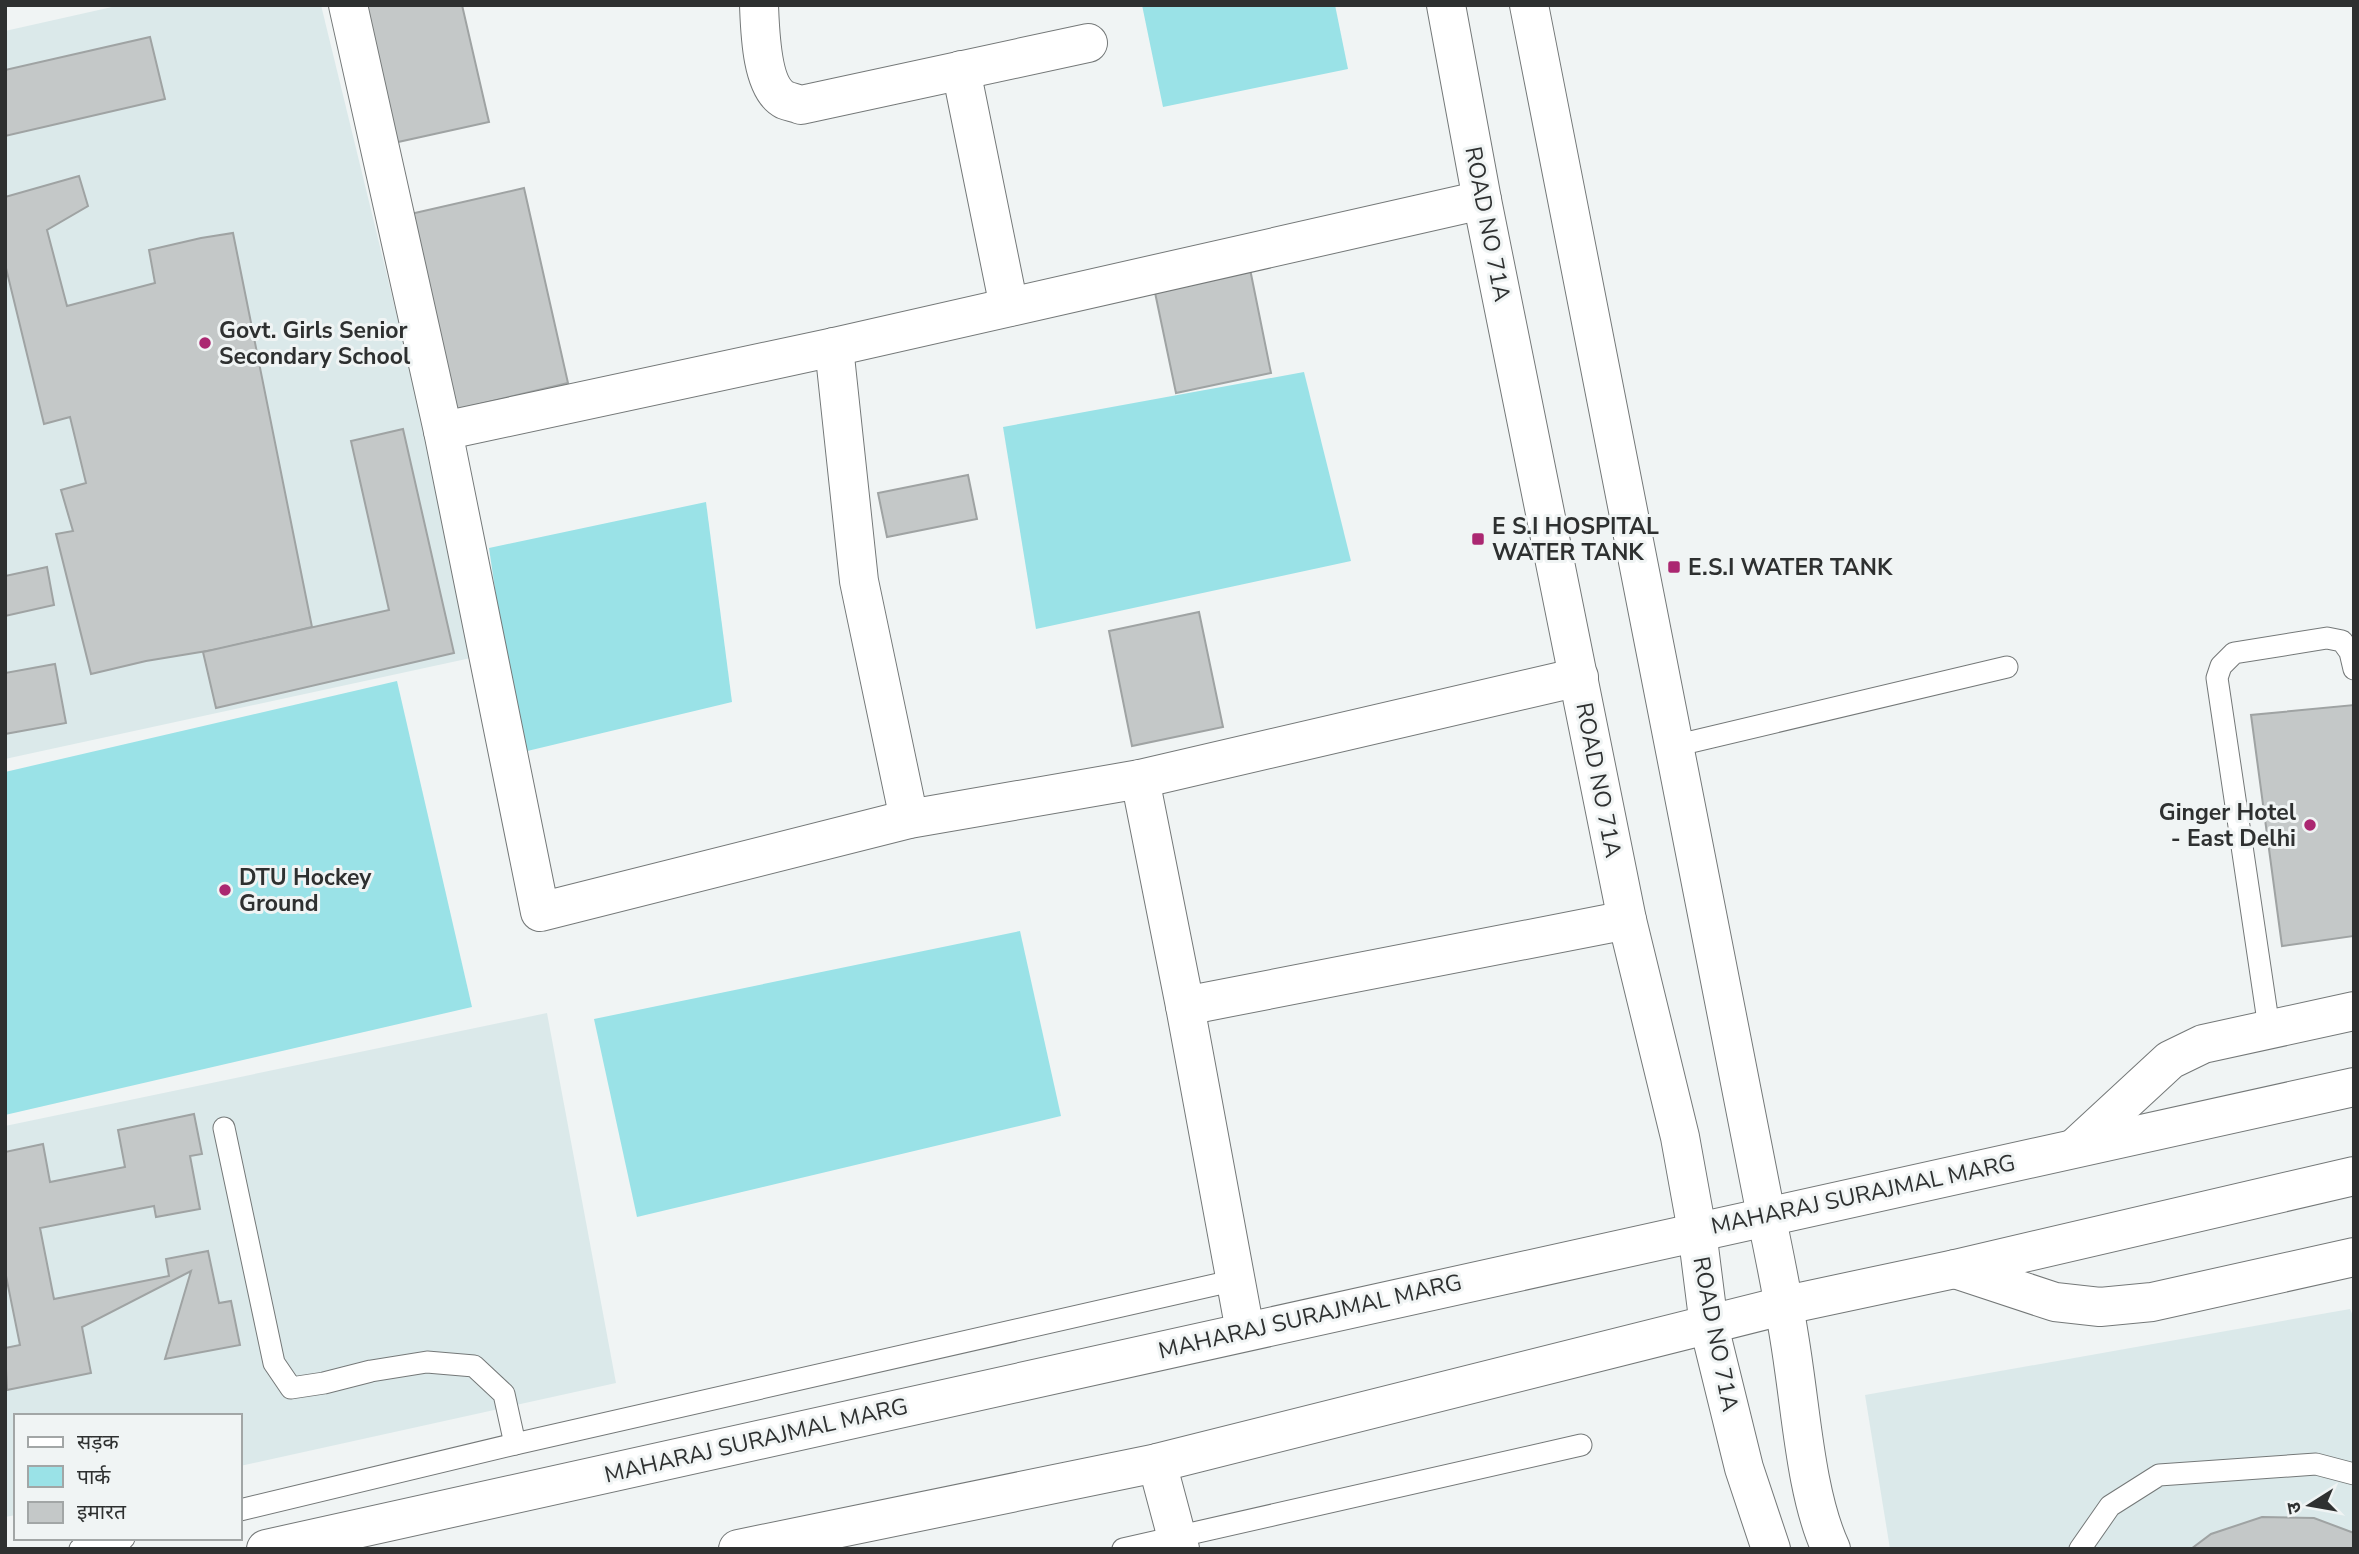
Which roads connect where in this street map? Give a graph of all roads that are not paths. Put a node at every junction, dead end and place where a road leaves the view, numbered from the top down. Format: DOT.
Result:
graph roads {
  1 [pos="348,5"];
  2 [pos="759,5"];
  3 [pos="1446,5"];
  4 [pos="1530,5"];
  5 [pos="1088,43"];
  6 [pos="961,70"];
  7 [pos="1482,200"];
  8 [pos="1009,307"];
  9 [pos="834,347"];
  10 [pos="443,431"];
  11 [pos="2007,667"];
  12 [pos="2354,668"];
  13 [pos="1579,677"];
  14 [pos="1674,746"];
  15 [pos="1140,779"];
  16 [pos="909,819"];
  17 [pos="1627,920"];
  18 [pos="1185,1006"];
  19 [pos="2354,1011"];
  20 [pos="2269,1028"];
  21 [pos="2354,1087"];
  22 [pos="224,1128"];
  23 [pos="2076,1147"];
  24 [pos="2354,1176"];
  25 [pos="1766,1215"];
  26 [pos="1697,1231"];
  27 [pos="2354,1257"];
  28 [pos="1955,1269"];
  29 [pos="1236,1280"];
  30 [pos="1786,1305"];
  31 [pos="1709,1325"];
  32 [pos="1245,1331"];
  33 [pos="515,1444"];
  34 [pos="1581,1445"];
  35 [pos="1157,1463"];
  36 [pos="2354,1474"];
  37 [pos="242,1510"];
  38 [pos="116,1540"];
  39 [pos="1178,1543"];
  40 [pos="80,1549"];
  41 [pos="266,1549"];
  42 [pos="738,1549"];
  43 [pos="1123,1549"];
  44 [pos="1771,1549"];
  45 [pos="1831,1549"];
  46 [pos="2080,1549"];
  1 -- 10 [label="street"];
  2 -- 6 [label="street"];
  3 -- 7 [label="street, ROAD NO 71A"];
  4 -- 14 [label="street"];
  5 -- 6 [label="street"];
  6 -- 8 [label="street"];
  7 -- 8 [label="street"];
  7 -- 13 [label="street, ROAD NO 71A"];
  8 -- 9 [label="street"];
  9 -- 10 [label="street"];
  9 -- 16 [label="street"];
  10 -- 16 [label="street"];
  11 -- 14 [label="lane"];
  12 -- 20 [label="lane"];
  13 -- 15 [label="street"];
  13 -- 17 [label="street, ROAD NO 71A"];
  14 -- 25 [label="street"];
  15 -- 16 [label="street"];
  15 -- 18 [label="street"];
  17 -- 18 [label="street"];
  17 -- 26 [label="street, ROAD NO 71A"];
  18 -- 29 [label="street"];
  19 -- 20 [label="street"];
  20 -- 23 [label="street"];
  21 -- 23 [label="street, MAHARAJ SURAJMAL MARG"];
  22 -- 33 [label="lane"];
  23 -- 25 [label="street, MAHARAJ SURAJMAL MARG"];
  24 -- 28 [label="street"];
  25 -- 26 [label="street, MAHARAJ SURAJMAL MARG"];
  25 -- 30 [label="street"];
  26 -- 31 [label="street, ROAD NO 71A"];
  26 -- 32 [label="street, MAHARAJ SURAJMAL MARG"];
  27 -- 28 [label="street"];
  28 -- 30 [label="street"];
  29 -- 32 [label="street"];
  29 -- 33 [label="lane"];
  30 -- 31 [label="street"];
  30 -- 45 [label="street"];
  31 -- 35 [label="street"];
  31 -- 44 [label="street, ROAD NO 71A"];
  32 -- 41 [label="street, MAHARAJ SURAJMAL MARG"];
  33 -- 37 [label="lane"];
  34 -- 39 [label="lane"];
  35 -- 39 [label="street"];
  35 -- 42 [label="street"];
  36 -- 46 [label="lane"];
  38 -- 40 [label="lane"];
  39 -- 43 [label="lane"];
}
